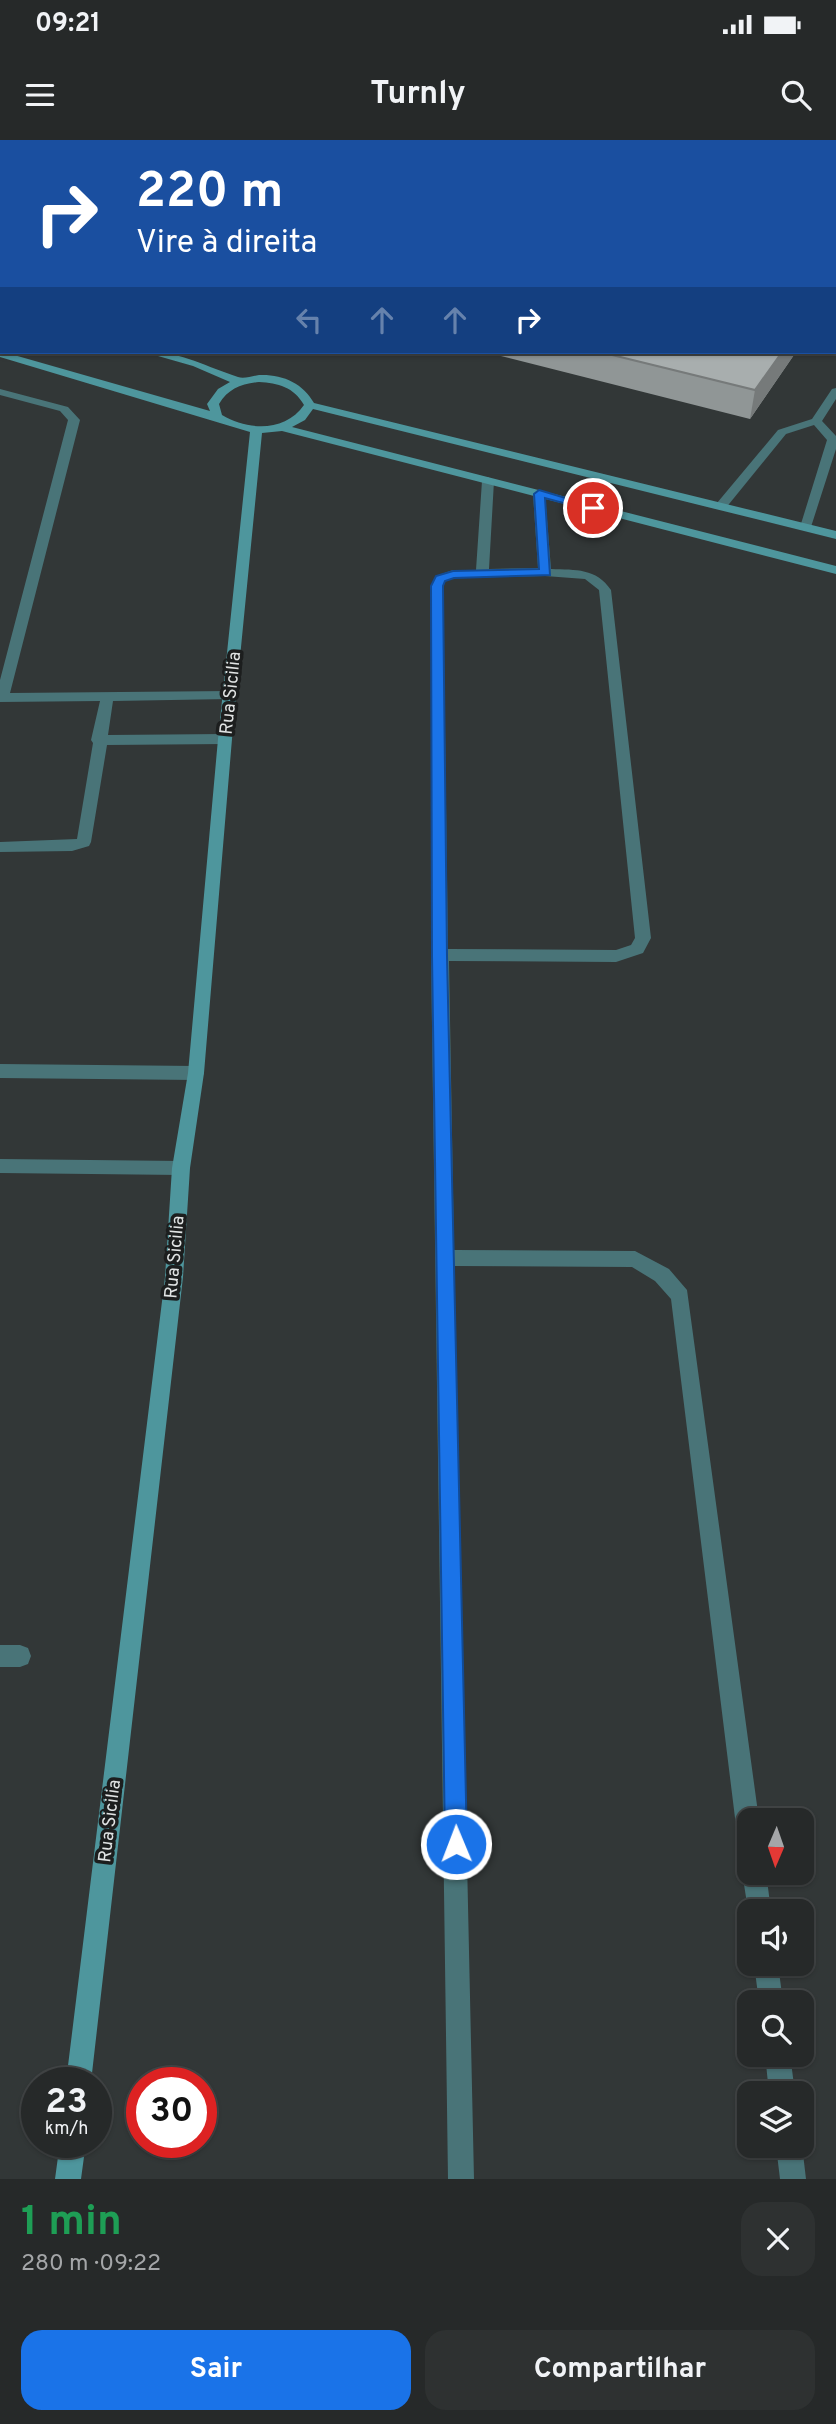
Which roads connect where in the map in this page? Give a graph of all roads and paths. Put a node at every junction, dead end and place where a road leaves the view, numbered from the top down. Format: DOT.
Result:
graph roads {
  1 [pos="0,354"];
  2 [pos="157,354"];
  3 [pos="241,382"];
  4 [pos="836,390"];
  5 [pos="0,392"];
  6 [pos="310,405"];
  7 [pos="217,417"];
  8 [pos="816,421"];
  9 [pos="282,428"];
  10 [pos="256,431"];
  11 [pos="488,481"];
  12 [pos="539,494"];
  13 [pos="721,506"];
  14 [pos="806,527"];
  15 [pos="836,535"];
  16 [pos="836,570"];
  17 [pos="545,572"];
  18 [pos="482,573"];
  19 [pos="230,695"];
  20 [pos="1,698"];
  21 [pos="107,698"];
  22 [pos="225,739"];
  23 [pos="98,740"];
  24 [pos="0,847"];
  25 [pos="439,956"];
  26 [pos="0,1071"];
  27 [pos="196,1073"];
  28 [pos="0,1166"];
  29 [pos="181,1168"];
  30 [pos="447,1258"];
  31 [pos="746,1808"];
  32 [pos="81,2067"];
  33 [pos="70,2158"];
  34 [pos="790,2158"];
  35 [pos="68,2179"];
  36 [pos="461,2179"];
  37 [pos="793,2179"];
  1 -- 7 [label="street"];
  2 -- 3 [label="street"];
  3 -- 6 [label="street"];
  3 -- 7 [label="street"];
  4 -- 8 [label="street"];
  5 -- 20 [label="street"];
  6 -- 9 [label="street"];
  6 -- 13 [label="street"];
  7 -- 10 [label="street"];
  8 -- 13 [label="street"];
  8 -- 14 [label="street"];
  9 -- 10 [label="street"];
  9 -- 11 [label="street"];
  10 -- 19 [label="street, Rua Sicilia"];
  11 -- 12 [label="street"];
  11 -- 18 [label="street"];
  12 -- 16 [label="street"];
  12 -- 17 [label="street"];
  13 -- 14 [label="street"];
  14 -- 15 [label="street"];
  17 -- 18 [label="street"];
  17 -- 25 [label="street"];
  18 -- 25 [label="street"];
  19 -- 21 [label="street"];
  19 -- 22 [label="street, Rua Sicilia"];
  20 -- 21 [label="street"];
  21 -- 23 [label="street"];
  22 -- 23 [label="street"];
  22 -- 27 [label="street, Rua Sicilia"];
  23 -- 24 [label="street"];
  25 -- 30 [label="street"];
  26 -- 27 [label="street"];
  27 -- 29 [label="street, Rua Sicilia"];
  28 -- 29 [label="street"];
  29 -- 32 [label="street, Rua Sicilia"];
  30 -- 31 [label="street"];
  30 -- 36 [label="street"];
  33 -- 35 [label="street"];
  34 -- 37 [label="street"];
}
